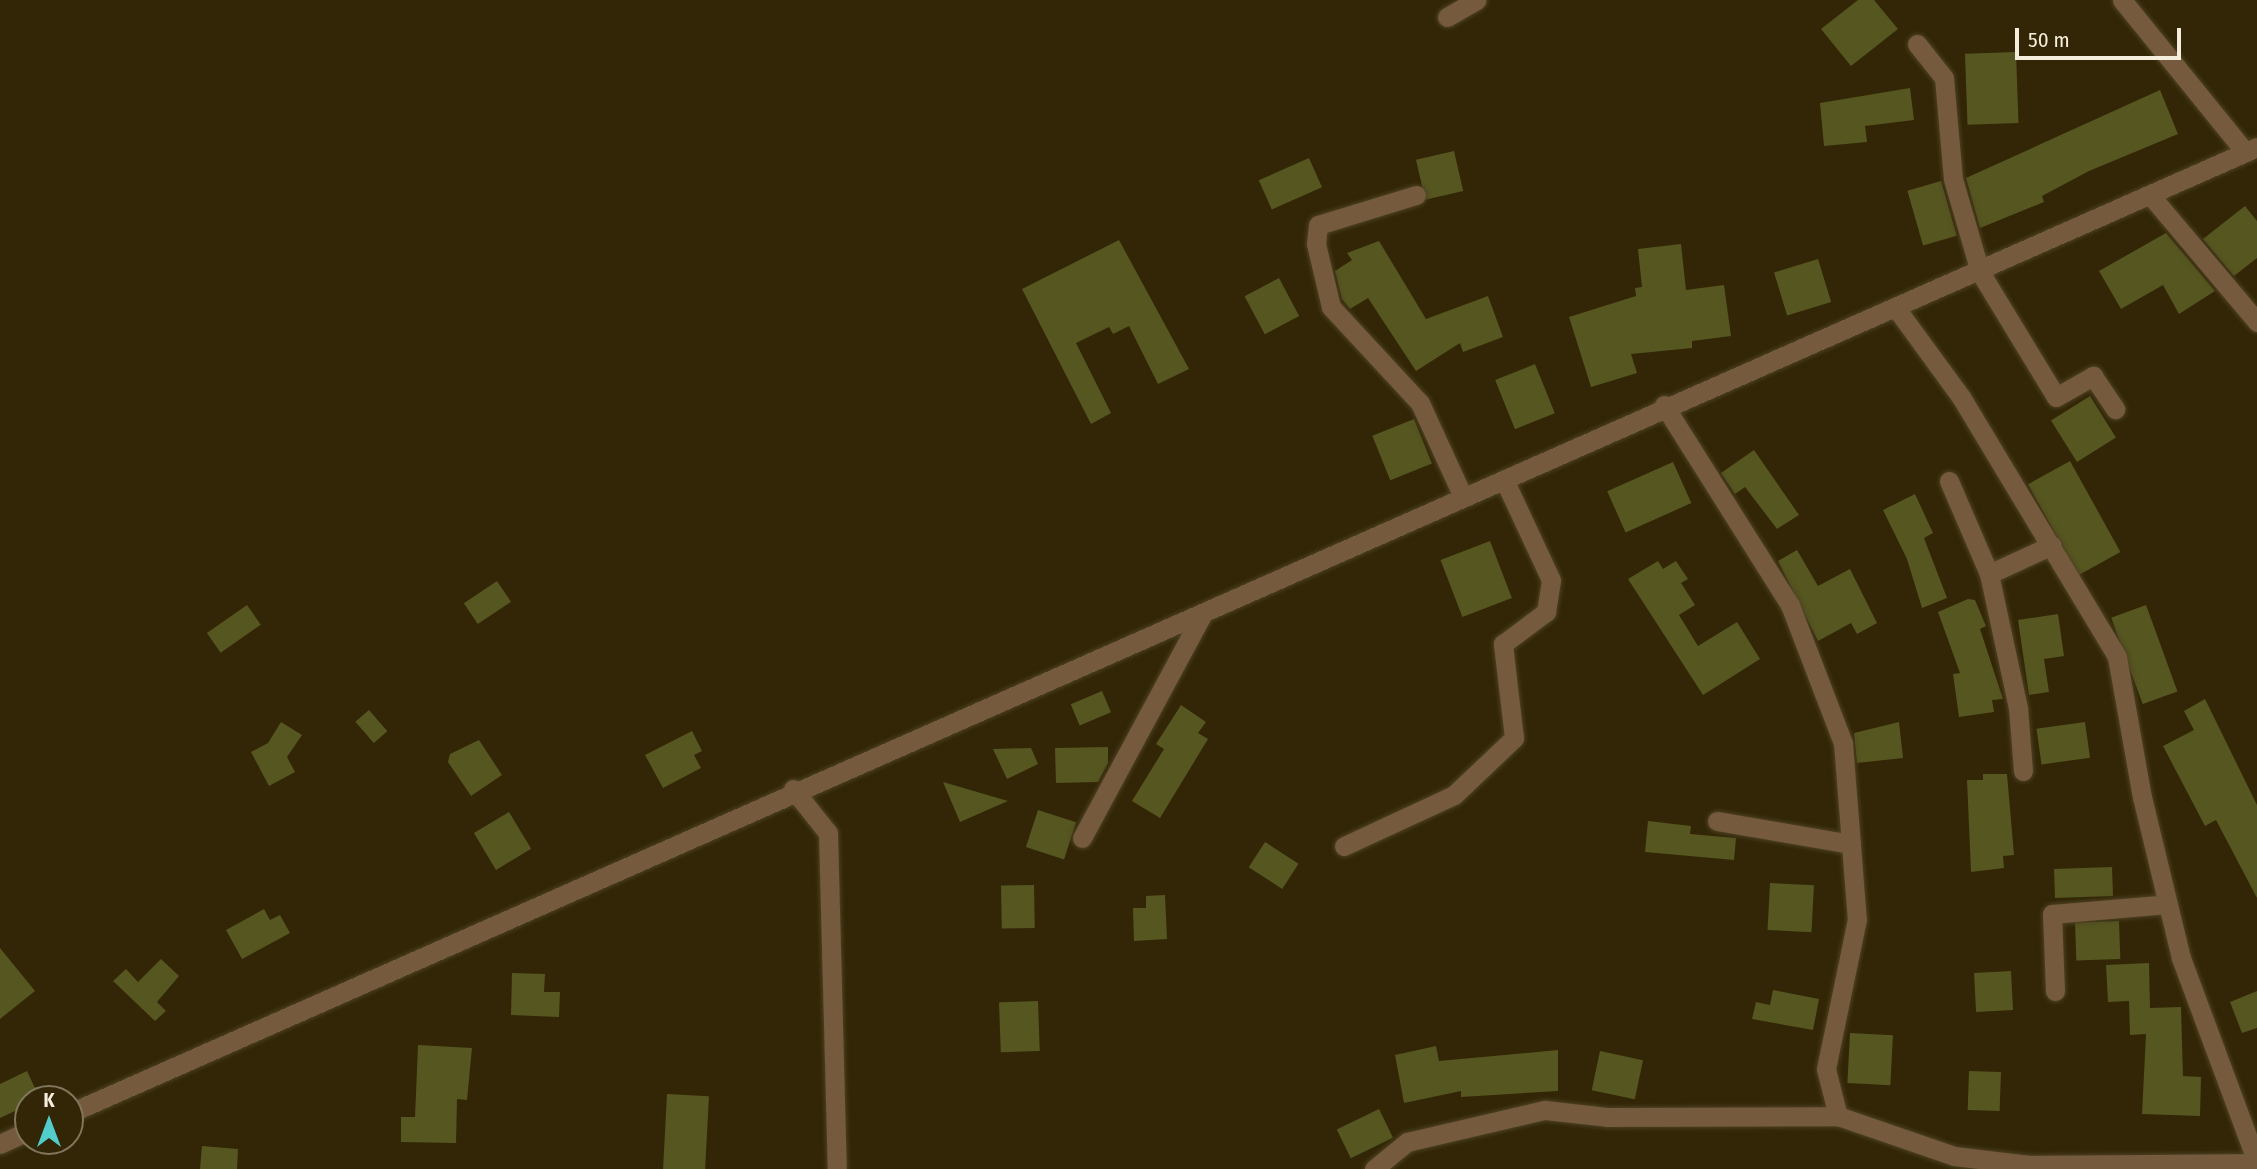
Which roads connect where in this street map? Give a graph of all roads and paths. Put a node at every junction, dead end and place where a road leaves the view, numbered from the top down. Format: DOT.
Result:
graph roads {
  1 [pos="1476,0"];
  2 [pos="2122,0"];
  3 [pos="1447,17"];
  4 [pos="1917,44"];
  5 [pos="2251,150"];
  6 [pos="1416,195"];
  7 [pos="2151,196"];
  8 [pos="1980,272"];
  9 [pos="1896,309"];
  10 [pos="2257,322"];
  11 [pos="1664,405"];
  12 [pos="2115,409"];
  13 [pos="1504,479"];
  14 [pos="1948,481"];
  15 [pos="1463,497"];
  16 [pos="2052,545"];
  17 [pos="1989,574"];
  18 [pos="1203,613"];
  19 [pos="2023,771"];
  20 [pos="793,789"];
  21 [pos="1717,821"];
  22 [pos="1082,838"];
  23 [pos="1851,844"];
  24 [pos="1344,846"];
  25 [pos="2168,904"];
  26 [pos="2055,991"];
  27 [pos="84,1107"];
  28 [pos="1838,1116"];
  29 [pos="2257,1162"];
  30 [pos="2131,1167"];
  31 [pos="837,1169"];
  32 [pos="1374,1169"];
  1 -- 3 [label="street"];
  2 -- 5 [label="street"];
  4 -- 8 [label="street"];
  5 -- 7 [label="street"];
  6 -- 15 [label="street"];
  7 -- 8 [label="street"];
  7 -- 10 [label="street"];
  8 -- 9 [label="street"];
  8 -- 12 [label="street"];
  9 -- 11 [label="street"];
  9 -- 16 [label="street"];
  11 -- 13 [label="street"];
  11 -- 23 [label="street"];
  13 -- 15 [label="street"];
  13 -- 24 [label="street"];
  14 -- 17 [label="street"];
  15 -- 18 [label="street"];
  16 -- 17 [label="street"];
  16 -- 25 [label="street"];
  17 -- 19 [label="street"];
  18 -- 20 [label="street"];
  18 -- 22 [label="street"];
  20 -- 27 [label="street"];
  20 -- 31 [label="street"];
  21 -- 23 [label="street"];
  23 -- 28 [label="street"];
  25 -- 26 [label="street"];
  25 -- 29 [label="street"];
  28 -- 30 [label="street"];
  28 -- 32 [label="street"];
  29 -- 30 [label="street"];
}
